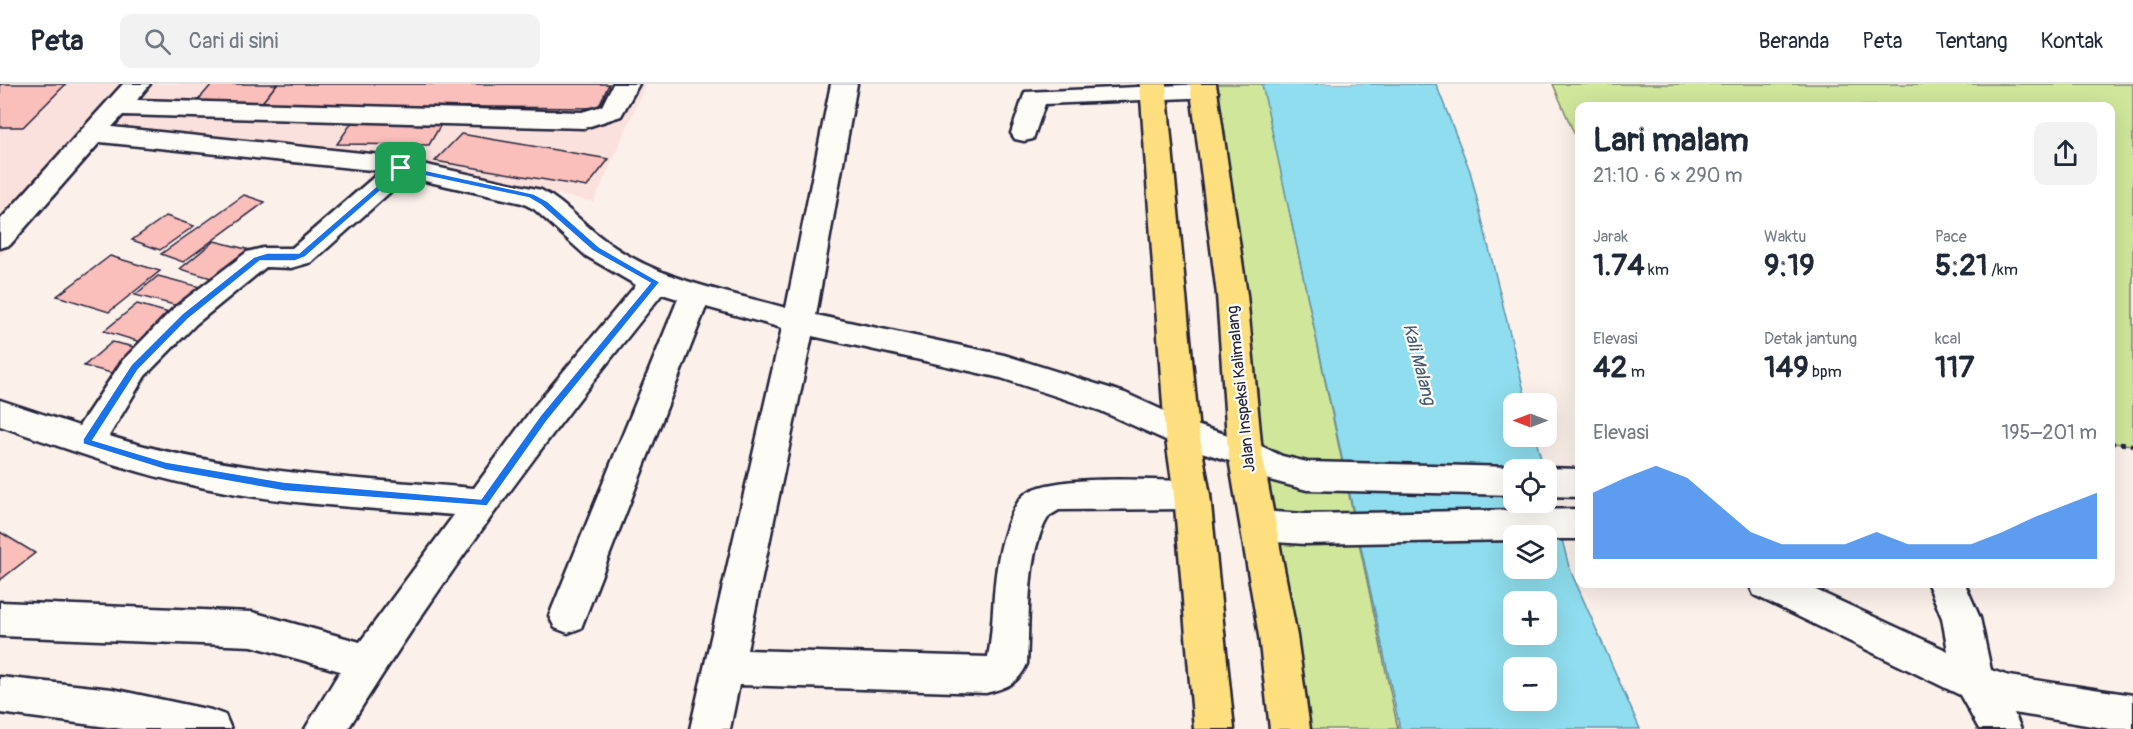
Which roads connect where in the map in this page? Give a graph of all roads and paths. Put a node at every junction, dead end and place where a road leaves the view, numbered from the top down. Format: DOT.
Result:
graph roads {
  1 [pos="137,84"];
  2 [pos="195,84"];
  3 [pos="626,84"];
  4 [pos="844,84"];
  5 [pos="1153,88"];
  6 [pos="1204,88"];
  7 [pos="115,107"];
  8 [pos="173,109"];
  9 [pos="93,133"];
  10 [pos="1024,133"];
  11 [pos="401,168"];
  12 [pos="0,238"];
  13 [pos="655,282"];
  14 [pos="696,293"];
  15 [pos="798,322"];
  16 [pos="0,413"];
  17 [pos="1182,433"];
  18 [pos="87,442"];
  19 [pos="2115,444"];
  20 [pos="2133,446"];
  21 [pos="1245,453"];
  22 [pos="1503,482"];
  23 [pos="1557,482"];
  24 [pos="1575,483"];
  25 [pos="1192,495"];
  26 [pos="483,503"];
  27 [pos="1575,524"];
  28 [pos="1259,526"];
  29 [pos="1775,588"];
  30 [pos="1949,588"];
  31 [pos="568,616"];
  32 [pos="0,619"];
  33 [pos="368,663"];
  34 [pos="724,667"];
  35 [pos="1974,682"];
  36 [pos="0,694"];
  37 [pos="2133,714"];
  38 [pos="211,729"];
  39 [pos="325,729"];
  40 [pos="710,729"];
  41 [pos="1214,729"];
  42 [pos="1290,729"];
  43 [pos="2001,729"];
  1 -- 7 [label="street"];
  2 -- 8 [label="street"];
  3 -- 8 [label="street"];
  4 -- 15 [label="street"];
  5 -- 6 [label="street"];
  5 -- 10 [label="street"];
  5 -- 17 [label="main road"];
  6 -- 21 [label="main road, Jalan Inspeksi Kalimalang"];
  7 -- 8 [label="street"];
  7 -- 9 [label="street"];
  9 -- 11 [label="street"];
  9 -- 12 [label="street"];
  11 -- 13 [label="street"];
  11 -- 18 [label="street"];
  13 -- 14 [label="street"];
  13 -- 26 [label="street"];
  14 -- 15 [label="street"];
  14 -- 31 [label="street"];
  15 -- 17 [label="street"];
  15 -- 34 [label="street"];
  16 -- 18 [label="street"];
  17 -- 21 [label="street"];
  17 -- 25 [label="main road"];
  18 -- 26 [label="street"];
  19 -- 20 [label="path"];
  21 -- 22 [label="street"];
  21 -- 28 [label="main road, Jalan Inspeksi Kalimalang"];
  23 -- 24 [label="street"];
  25 -- 34 [label="street"];
  25 -- 41 [label="main road"];
  26 -- 33 [label="street"];
  27 -- 28 [label="street"];
  28 -- 42 [label="main road, Jalan Inspeksi Kalimalang"];
  29 -- 35 [label="street"];
  30 -- 35 [label="street"];
  32 -- 33 [label="street"];
  33 -- 39 [label="street"];
  34 -- 40 [label="street"];
  35 -- 37 [label="street"];
  35 -- 43 [label="street"];
  36 -- 38 [label="street"];
}
